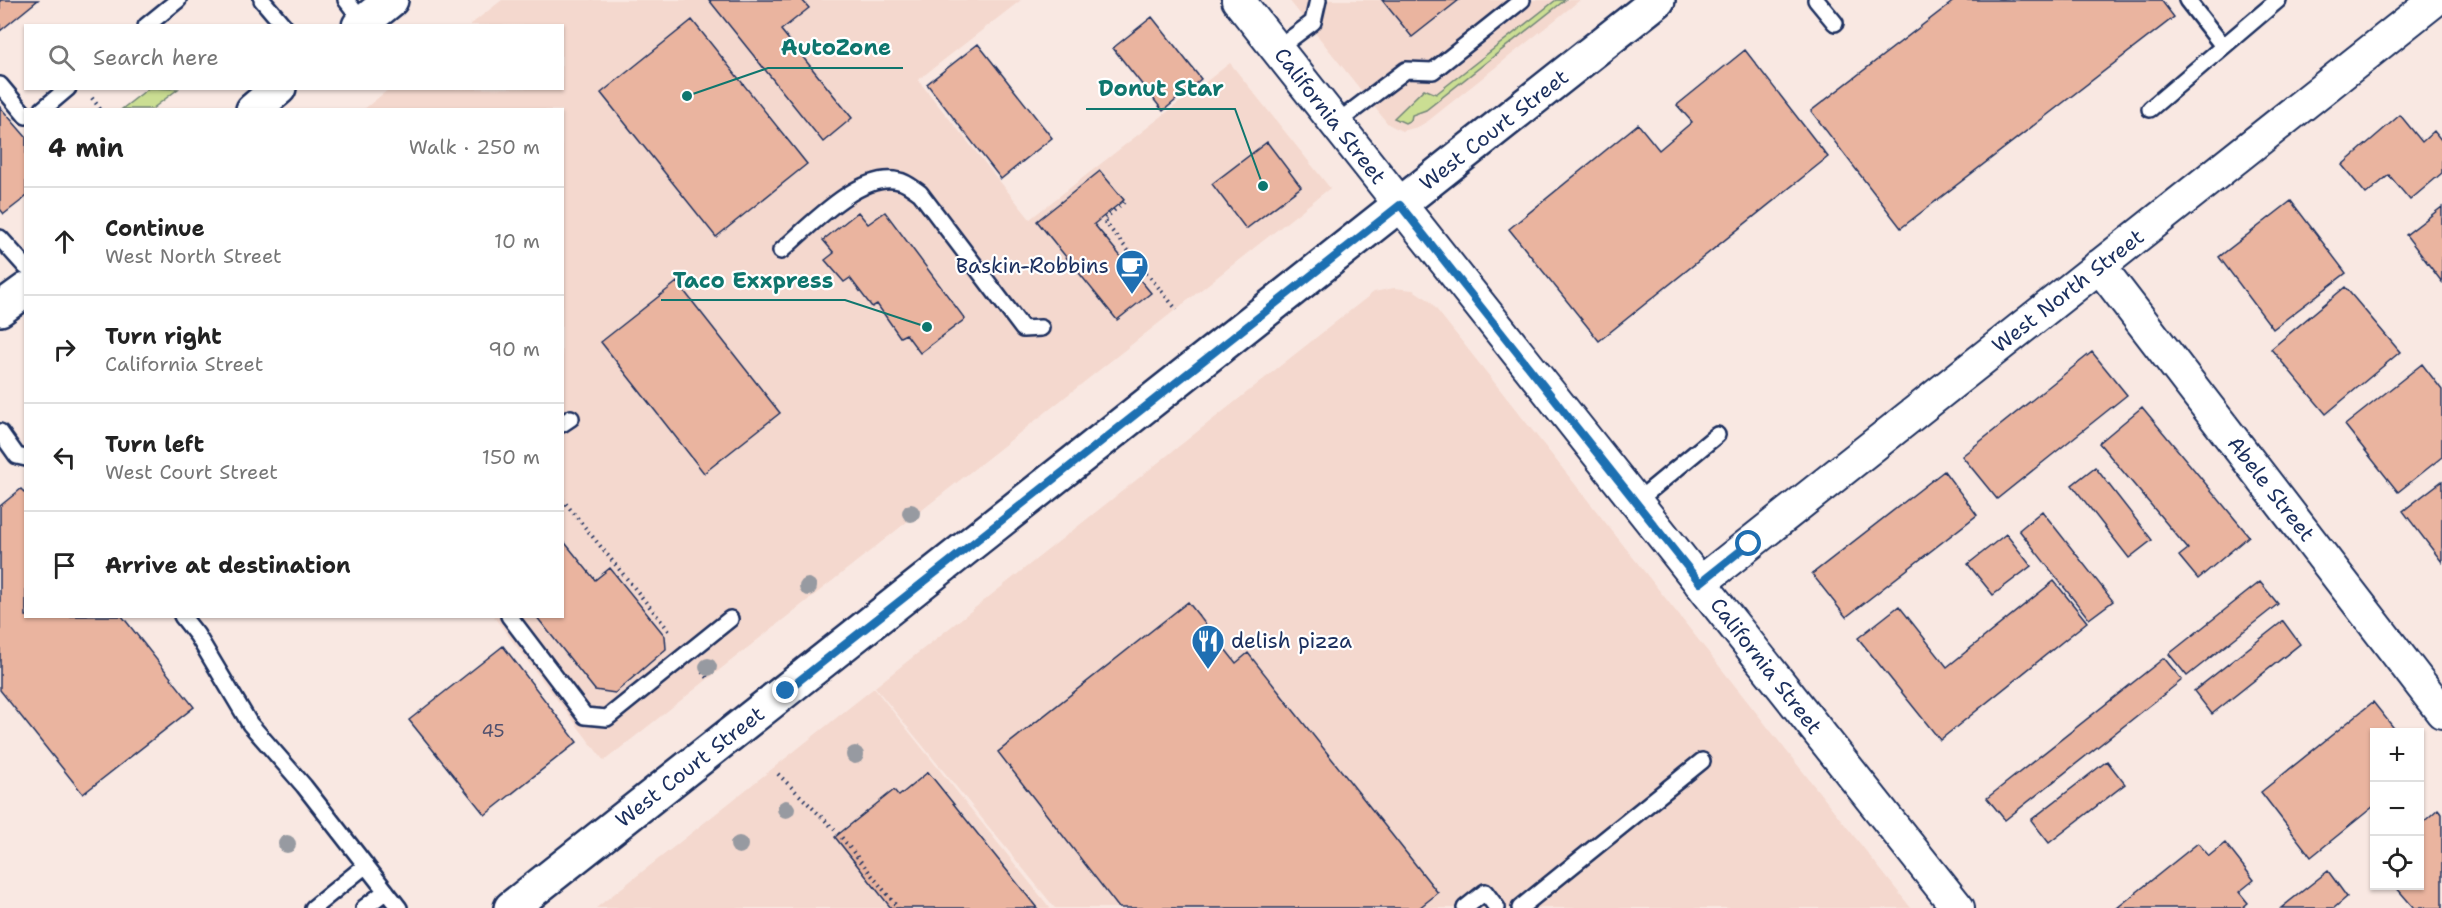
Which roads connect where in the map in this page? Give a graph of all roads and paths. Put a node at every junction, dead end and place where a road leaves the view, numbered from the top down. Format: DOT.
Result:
graph roads {
  1 [pos="178,0"];
  2 [pos="262,0"];
  3 [pos="391,0"];
  4 [pos="1238,0"];
  5 [pos="1318,0"];
  6 [pos="1522,0"];
  7 [pos="1657,0"];
  8 [pos="1816,0"];
  9 [pos="2187,0"];
  10 [pos="2278,0"];
  11 [pos="2431,9"];
  12 [pos="356,16"];
  13 [pos="1835,23"];
  14 [pos="148,24"];
  15 [pos="282,24"];
  16 [pos="2223,46"];
  17 [pos="1278,50"];
  18 [pos="0,85"];
  19 [pos="66,90"];
  20 [pos="277,90"];
  21 [pos="44,108"];
  22 [pos="255,108"];
  23 [pos="2150,109"];
  24 [pos="24,114"];
  25 [pos="1335,124"];
  26 [pos="1124,202"];
  27 [pos="1400,205"];
  28 [pos="0,238"];
  29 [pos="781,250"];
  30 [pos="24,265"];
  31 [pos="2099,266"];
  32 [pos="24,291"];
  33 [pos="0,309"];
  34 [pos="1177,310"];
  35 [pos="1041,328"];
  36 [pos="0,432"];
  37 [pos="1717,435"];
  38 [pos="24,458"];
  39 [pos="564,502"];
  40 [pos="1636,502"];
  41 [pos="1700,583"];
  42 [pos="184,618"];
  43 [pos="511,618"];
  44 [pos="730,619"];
  45 [pos="687,654"];
  46 [pos="710,680"];
  47 [pos="2442,712"];
  48 [pos="1702,761"];
  49 [pos="778,774"];
  50 [pos="366,865"];
  51 [pos="386,891"];
  52 [pos="313,908"];
  53 [pos="364,908"];
  54 [pos="399,908"];
  55 [pos="511,908"];
  56 [pos="898,908"];
  57 [pos="1465,908"];
  58 [pos="1497,908"];
  59 [pos="1520,908"];
  60 [pos="1958,908"];
  1 -- 14 [label="lane"];
  2 -- 15 [label="lane"];
  3 -- 12 [label="street"];
  4 -- 17 [label="street, California Street"];
  5 -- 17 [label="lane"];
  6 -- 25 [label="lane"];
  7 -- 27 [label="street, West Court Street"];
  8 -- 13 [label="lane"];
  9 -- 16 [label="lane"];
  10 -- 16 [label="lane"];
  11 -- 31 [label="street, West North Street"];
  16 -- 23 [label="lane"];
  17 -- 25 [label="street, California Street"];
  18 -- 24 [label="lane"];
  19 -- 21 [label="lane"];
  20 -- 22 [label="street"];
  25 -- 27 [label="street, California Street"];
  26 -- 34 [label="path"];
  27 -- 40 [label="street, California Street"];
  27 -- 55 [label="street, West Court Street"];
  28 -- 30 [label="lane"];
  29 -- 35 [label="lane"];
  31 -- 41 [label="street, West North Street"];
  31 -- 47 [label="street, Abele Street"];
  32 -- 33 [label="street"];
  36 -- 38 [label="lane"];
  37 -- 40 [label="lane"];
  39 -- 45 [label="path"];
  40 -- 41 [label="street, California Street"];
  41 -- 60 [label="street, California Street"];
  42 -- 50 [label="lane"];
  43 -- 45 [label="lane"];
  44 -- 45 [label="lane"];
  45 -- 46 [label="path"];
  48 -- 59 [label="lane"];
  49 -- 56 [label="path"];
  50 -- 51 [label="lane"];
  50 -- 52 [label="lane"];
  51 -- 53 [label="lane"];
  51 -- 54 [label="lane"];
  57 -- 58 [label="lane"];
}
